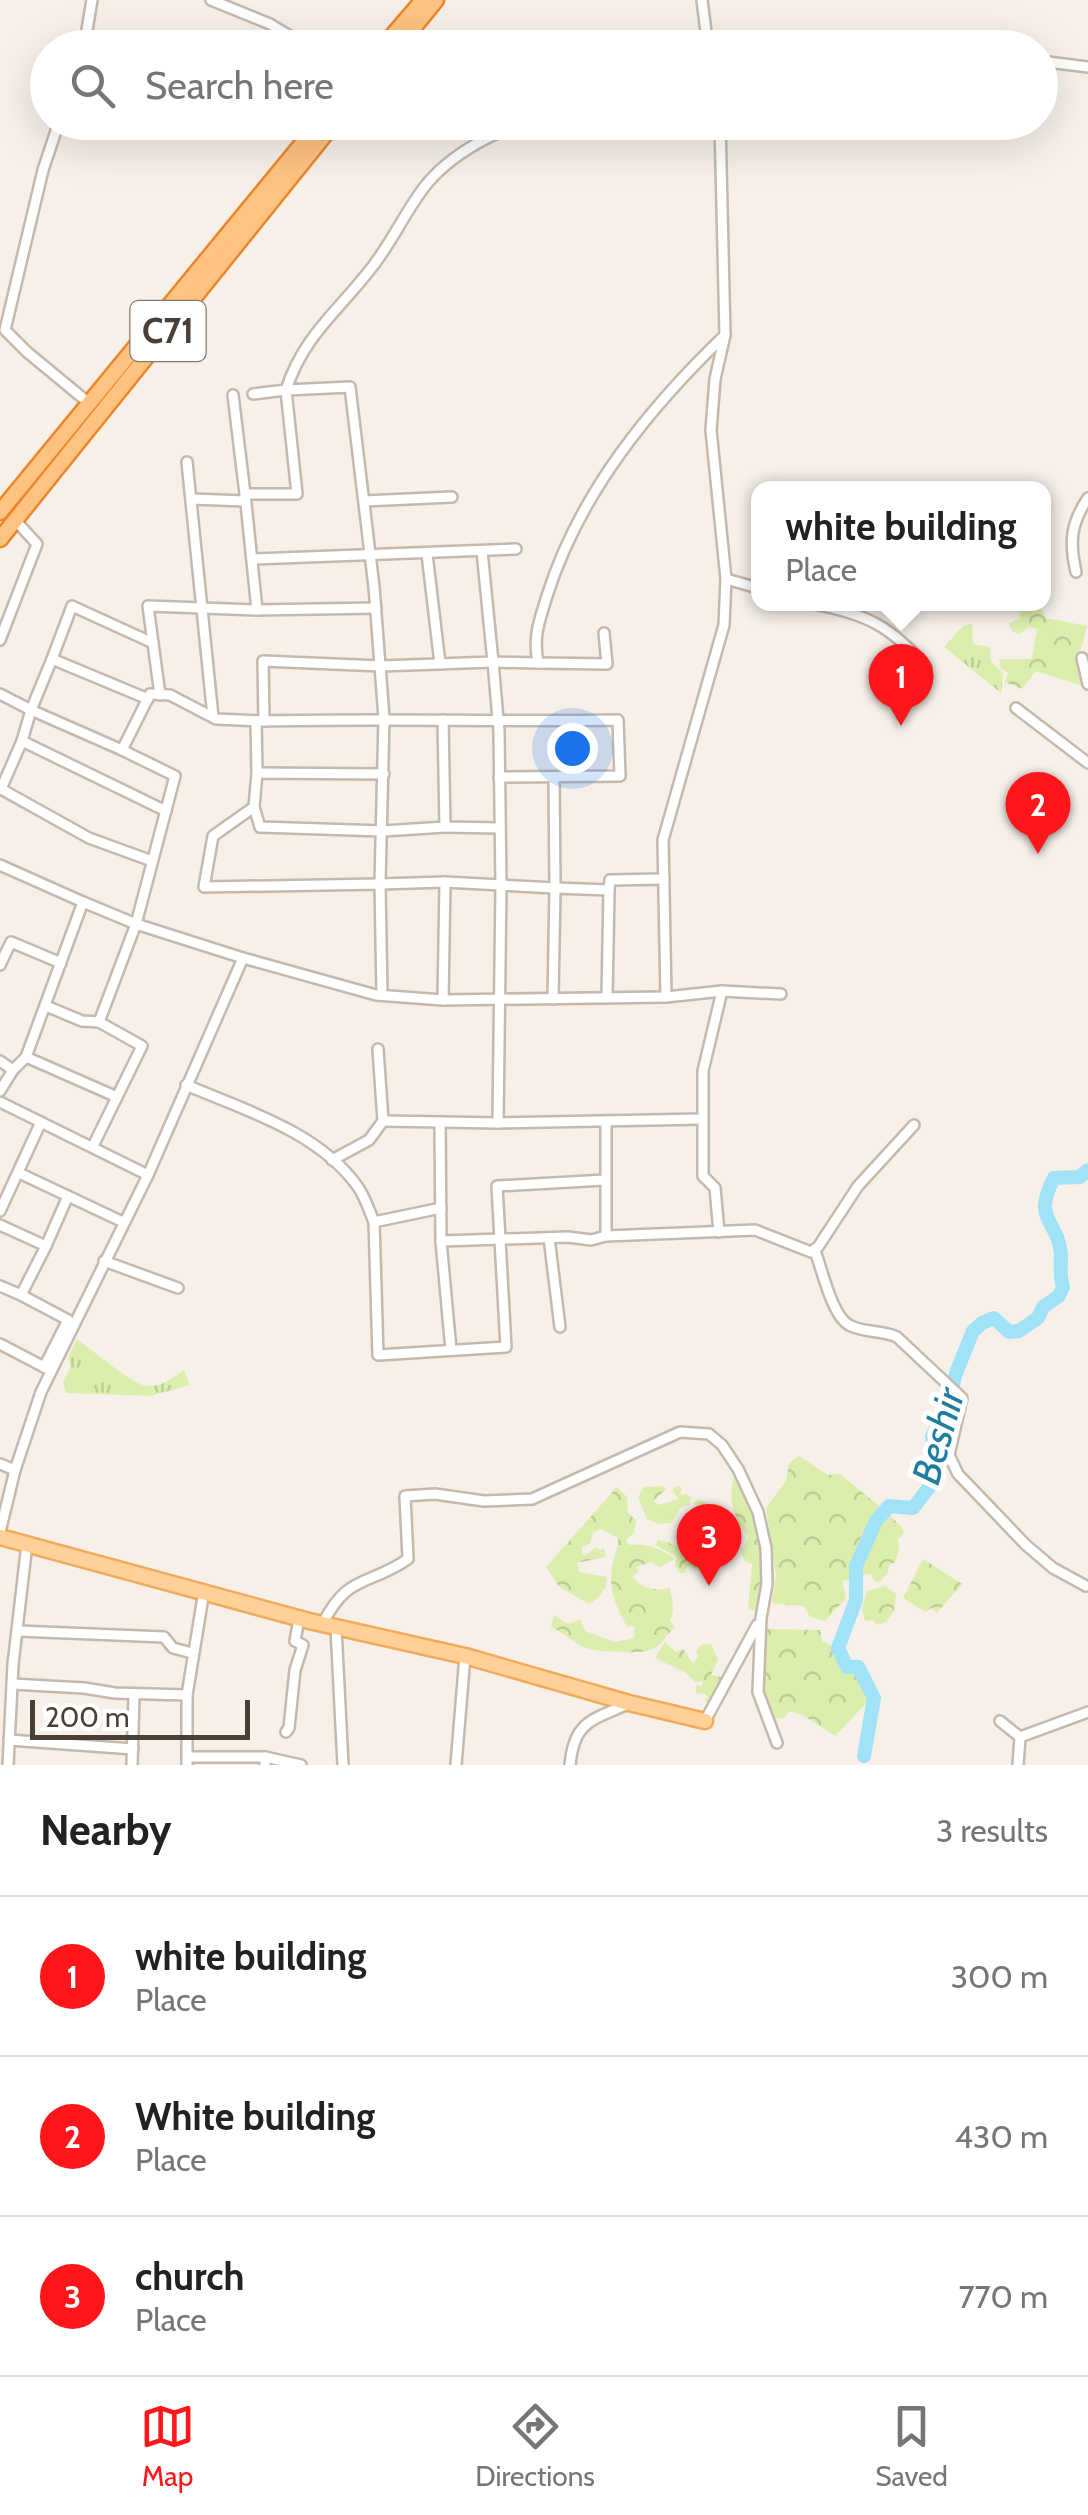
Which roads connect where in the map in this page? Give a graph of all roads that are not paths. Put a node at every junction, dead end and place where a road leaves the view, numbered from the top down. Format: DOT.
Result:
graph roads {
  1 [pos="92,0"];
  2 [pos="211,0"];
  3 [pos="423,0"];
  4 [pos="436,0"];
  5 [pos="702,0"];
  6 [pos="87,30"];
  7 [pos="280,30"];
  8 [pos="397,30"];
  9 [pos="411,30"];
  10 [pos="706,30"];
  11 [pos="1058,64"];
  12 [pos="1088,68"];
  13 [pos="52,140"];
  14 [pos="305,140"];
  15 [pos="321,140"];
  16 [pos="487,140"];
  17 [pos="720,140"];
  18 [pos="0,289"];
  19 [pos="15,290"];
  20 [pos="724,335"];
  21 [pos="286,390"];
  22 [pos="233,394"];
  23 [pos="253,394"];
  24 [pos="90,404"];
  25 [pos="187,462"];
  26 [pos="22,484"];
  27 [pos="35,495"];
  28 [pos="245,497"];
  29 [pos="452,497"];
  30 [pos="1088,498"];
  31 [pos="191,499"];
  32 [pos="364,501"];
  33 [pos="0,512"];
  34 [pos="16,520"];
  35 [pos="0,539"];
  36 [pos="516,549"];
  37 [pos="482,551"];
  38 [pos="427,554"];
  39 [pos="370,557"];
  40 [pos="252,559"];
  41 [pos="1076,572"];
  42 [pos="726,578"];
  43 [pos="751,586"];
  44 [pos="376,608"];
  45 [pos="204,609"];
  46 [pos="257,610"];
  47 [pos="847,611"];
  48 [pos="604,634"];
  49 [pos="0,640"];
  50 [pos="153,643"];
  51 [pos="1082,658"];
  52 [pos="52,659"];
  53 [pos="493,662"];
  54 [pos="440,664"];
  55 [pos="538,664"];
  56 [pos="381,666"];
  57 [pos="926,668"];
  58 [pos="1088,684"];
  59 [pos="0,694"];
  60 [pos="160,695"];
  61 [pos="148,699"];
  62 [pos="1016,708"];
  63 [pos="31,710"];
  64 [pos="213,718"];
  65 [pos="384,718"];
  66 [pos="443,720"];
  67 [pos="260,721"];
  68 [pos="498,722"];
  69 [pos="22,741"];
  70 [pos="122,750"];
  71 [pos="1088,762"];
  72 [pos="257,773"];
  73 [pos="384,774"];
  74 [pos="554,776"];
  75 [pos="500,777"];
  76 [pos="0,790"];
  77 [pos="254,807"];
  78 [pos="166,811"];
  79 [pos="445,828"];
  80 [pos="500,828"];
  81 [pos="383,831"];
  82 [pos="152,861"];
  83 [pos="0,865"];
  84 [pos="664,879"];
  85 [pos="445,882"];
  86 [pos="380,884"];
  87 [pos="501,885"];
  88 [pos="555,888"];
  89 [pos="609,890"];
  90 [pos="82,902"];
  91 [pos="136,924"];
  92 [pos="244,958"];
  93 [pos="61,963"];
  94 [pos="0,965"];
  95 [pos="722,991"];
  96 [pos="781,994"];
  97 [pos="382,995"];
  98 [pos="666,997"];
  99 [pos="554,998"];
  100 [pos="607,998"];
  101 [pos="444,1000"];
  102 [pos="498,1000"];
  103 [pos="46,1006"];
  104 [pos="98,1022"];
  105 [pos="378,1050"];
  106 [pos="26,1057"];
  107 [pos="0,1062"];
  108 [pos="13,1070"];
  109 [pos="186,1084"];
  110 [pos="0,1091"];
  111 [pos="117,1097"];
  112 [pos="0,1102"];
  113 [pos="702,1119"];
  114 [pos="383,1121"];
  115 [pos="606,1121"];
  116 [pos="40,1122"];
  117 [pos="440,1122"];
  118 [pos="498,1123"];
  119 [pos="914,1125"];
  120 [pos="92,1146"];
  121 [pos="332,1160"];
  122 [pos="19,1173"];
  123 [pos="148,1175"];
  124 [pos="605,1180"];
  125 [pos="68,1196"];
  126 [pos="441,1208"];
  127 [pos="0,1211"];
  128 [pos="123,1222"];
  129 [pos="374,1222"];
  130 [pos="0,1224"];
  131 [pos="719,1232"];
  132 [pos="606,1236"];
  133 [pos="549,1238"];
  134 [pos="498,1240"];
  135 [pos="442,1242"];
  136 [pos="46,1246"];
  137 [pos="815,1251"];
  138 [pos="104,1261"];
  139 [pos="0,1286"];
  140 [pos="178,1288"];
  141 [pos="21,1296"];
  142 [pos="560,1327"];
  143 [pos="0,1344"];
  144 [pos="450,1350"];
  145 [pos="47,1369"];
  146 [pos="0,1464"];
  147 [pos="15,1470"];
  148 [pos="0,1535"];
  149 [pos="26,1544"];
  150 [pos="1086,1586"];
  151 [pos="204,1591"];
  152 [pos="761,1618"];
  153 [pos="300,1619"];
  154 [pos="329,1626"];
  155 [pos="18,1631"];
  156 [pos="192,1653"];
  157 [pos="465,1656"];
  158 [pos="0,1662"];
  159 [pos="13,1664"];
  160 [pos="12,1684"];
  161 [pos="134,1694"];
  162 [pos="187,1695"];
  163 [pos="629,1704"];
  164 [pos="1088,1712"];
  165 [pos="705,1720"];
  166 [pos="1000,1721"];
  167 [pos="286,1732"];
  168 [pos="1020,1737"];
  169 [pos="9,1740"];
  170 [pos="776,1743"];
  171 [pos="133,1749"];
  172 [pos="187,1761"];
  173 [pos="265,1761"];
  174 [pos="8,1765"];
  175 [pos="132,1765"];
  176 [pos="301,1765"];
  177 [pos="342,1765"];
  178 [pos="456,1765"];
  179 [pos="570,1765"];
  180 [pos="1018,1765"];
  1 -- 6 [label="street"];
  2 -- 7 [label="street"];
  3 -- 8 [label="highway"];
  4 -- 9 [label="highway"];
  5 -- 10 [label="street"];
  11 -- 12 [label="street"];
  13 -- 19 [label="street"];
  14 -- 24 [label="highway, C71"];
  15 -- 27 [label="highway, C71"];
  16 -- 21 [label="street"];
  17 -- 20 [label="street"];
  18 -- 19 [label="street"];
  19 -- 24 [label="street"];
  20 -- 42 [label="street"];
  20 -- 55 [label="street"];
  21 -- 23 [label="street"];
  21 -- 28 [label="street"];
  21 -- 32 [label="street"];
  22 -- 28 [label="street"];
  24 -- 26 [label="highway, C71"];
  25 -- 31 [label="street"];
  26 -- 27 [label="highway"];
  26 -- 33 [label="highway, C71"];
  27 -- 34 [label="highway, C71"];
  28 -- 31 [label="street"];
  28 -- 40 [label="street"];
  29 -- 32 [label="street"];
  30 -- 41 [label="street"];
  31 -- 45 [label="street"];
  32 -- 39 [label="street"];
  34 -- 35 [label="highway, C71"];
  34 -- 49 [label="street"];
  36 -- 37 [label="street"];
  37 -- 38 [label="street"];
  37 -- 53 [label="street"];
  38 -- 39 [label="street"];
  38 -- 54 [label="street"];
  39 -- 40 [label="street"];
  39 -- 44 [label="street"];
  40 -- 46 [label="street"];
  42 -- 43 [label="street"];
  42 -- 84 [label="street"];
  44 -- 46 [label="street"];
  44 -- 56 [label="street"];
  45 -- 46 [label="street"];
  45 -- 50 [label="street"];
  45 -- 64 [label="street"];
  47 -- 57 [label="street"];
  48 -- 55 [label="street"];
  50 -- 52 [label="street"];
  50 -- 60 [label="street"];
  51 -- 58 [label="street"];
  52 -- 61 [label="street"];
  52 -- 63 [label="street"];
  53 -- 54 [label="street"];
  53 -- 55 [label="street"];
  53 -- 68 [label="street"];
  54 -- 56 [label="street"];
  56 -- 65 [label="street"];
  56 -- 67 [label="street"];
  59 -- 63 [label="street"];
  60 -- 61 [label="street"];
  60 -- 64 [label="street"];
  61 -- 70 [label="street"];
  62 -- 71 [label="street"];
  63 -- 69 [label="street"];
  63 -- 70 [label="street"];
  64 -- 67 [label="street"];
  65 -- 66 [label="street"];
  65 -- 67 [label="street"];
  65 -- 73 [label="street"];
  66 -- 68 [label="street"];
  66 -- 79 [label="street"];
  67 -- 72 [label="street"];
  68 -- 74 [label="street"];
  68 -- 75 [label="street"];
  69 -- 76 [label="street"];
  69 -- 78 [label="street"];
  70 -- 78 [label="street"];
  72 -- 73 [label="street"];
  72 -- 77 [label="street"];
  73 -- 81 [label="street"];
  74 -- 75 [label="street"];
  74 -- 88 [label="street"];
  75 -- 80 [label="street"];
  76 -- 82 [label="street"];
  77 -- 81 [label="street"];
  77 -- 86 [label="street"];
  78 -- 82 [label="street"];
  79 -- 80 [label="street"];
  79 -- 81 [label="street"];
  80 -- 87 [label="street"];
  81 -- 86 [label="street"];
  82 -- 91 [label="street"];
  83 -- 90 [label="street"];
  84 -- 89 [label="street"];
  84 -- 98 [label="street"];
  85 -- 86 [label="street"];
  85 -- 87 [label="street"];
  85 -- 101 [label="street"];
  86 -- 97 [label="street"];
  87 -- 88 [label="street"];
  87 -- 102 [label="street"];
  88 -- 89 [label="street"];
  88 -- 99 [label="street"];
  89 -- 100 [label="street"];
  90 -- 91 [label="street"];
  90 -- 93 [label="street"];
  91 -- 92 [label="street"];
  91 -- 104 [label="street"];
  92 -- 97 [label="street"];
  92 -- 109 [label="street"];
  93 -- 94 [label="street"];
  93 -- 103 [label="street"];
  95 -- 96 [label="street"];
  95 -- 98 [label="street"];
  95 -- 113 [label="street"];
  97 -- 101 [label="street"];
  98 -- 100 [label="street"];
  99 -- 100 [label="street"];
  99 -- 102 [label="street"];
  101 -- 102 [label="street"];
  102 -- 118 [label="street"];
  103 -- 104 [label="street"];
  103 -- 106 [label="street"];
  104 -- 111 [label="street"];
  105 -- 114 [label="street"];
  106 -- 108 [label="street"];
  106 -- 111 [label="street"];
  107 -- 108 [label="street"];
  108 -- 110 [label="street"];
  109 -- 121 [label="street"];
  109 -- 123 [label="street"];
  111 -- 120 [label="street"];
  112 -- 116 [label="street"];
  113 -- 115 [label="street"];
  113 -- 131 [label="street"];
  114 -- 117 [label="street"];
  114 -- 121 [label="street"];
  115 -- 118 [label="street"];
  115 -- 124 [label="street"];
  116 -- 120 [label="street"];
  116 -- 122 [label="street"];
  117 -- 118 [label="street"];
  117 -- 126 [label="street"];
  119 -- 137 [label="street"];
  120 -- 123 [label="street"];
  121 -- 129 [label="street"];
  122 -- 125 [label="street"];
  122 -- 127 [label="street"];
  123 -- 128 [label="street"];
  124 -- 132 [label="street"];
  124 -- 134 [label="street"];
  125 -- 128 [label="street"];
  125 -- 136 [label="street"];
  126 -- 129 [label="street"];
  126 -- 135 [label="street"];
  128 -- 138 [label="street"];
  129 -- 144 [label="street"];
  130 -- 136 [label="street"];
  131 -- 132 [label="street"];
  131 -- 137 [label="street"];
  132 -- 133 [label="street"];
  133 -- 134 [label="street"];
  133 -- 142 [label="street"];
  134 -- 135 [label="street"];
  134 -- 144 [label="street"];
  135 -- 144 [label="street"];
  136 -- 141 [label="street"];
  137 -- 150 [label="street"];
  138 -- 140 [label="street"];
  138 -- 145 [label="street"];
  139 -- 141 [label="street"];
  141 -- 145 [label="street"];
  143 -- 145 [label="street"];
  145 -- 147 [label="street"];
  146 -- 147 [label="street"];
  147 -- 148 [label="street"];
  148 -- 149 [label="main road"];
  149 -- 151 [label="main road"];
  149 -- 155 [label="street"];
  151 -- 153 [label="main road"];
  151 -- 156 [label="street"];
  152 -- 154 [label="street"];
  152 -- 165 [label="street"];
  152 -- 170 [label="street"];
  153 -- 154 [label="main road"];
  153 -- 167 [label="street"];
  154 -- 157 [label="main road"];
  154 -- 177 [label="street"];
  155 -- 156 [label="street"];
  155 -- 159 [label="street"];
  156 -- 162 [label="street"];
  157 -- 163 [label="main road"];
  157 -- 178 [label="street"];
  158 -- 159 [label="street"];
  159 -- 160 [label="street"];
  160 -- 161 [label="street"];
  160 -- 169 [label="street"];
  161 -- 162 [label="street"];
  161 -- 171 [label="street"];
  162 -- 172 [label="street"];
  163 -- 165 [label="main road"];
  163 -- 179 [label="street"];
  164 -- 168 [label="street"];
  166 -- 168 [label="street"];
  168 -- 180 [label="street"];
  169 -- 171 [label="street"];
  169 -- 174 [label="street"];
  171 -- 175 [label="street"];
  172 -- 173 [label="street"];
  173 -- 176 [label="street"];
}
